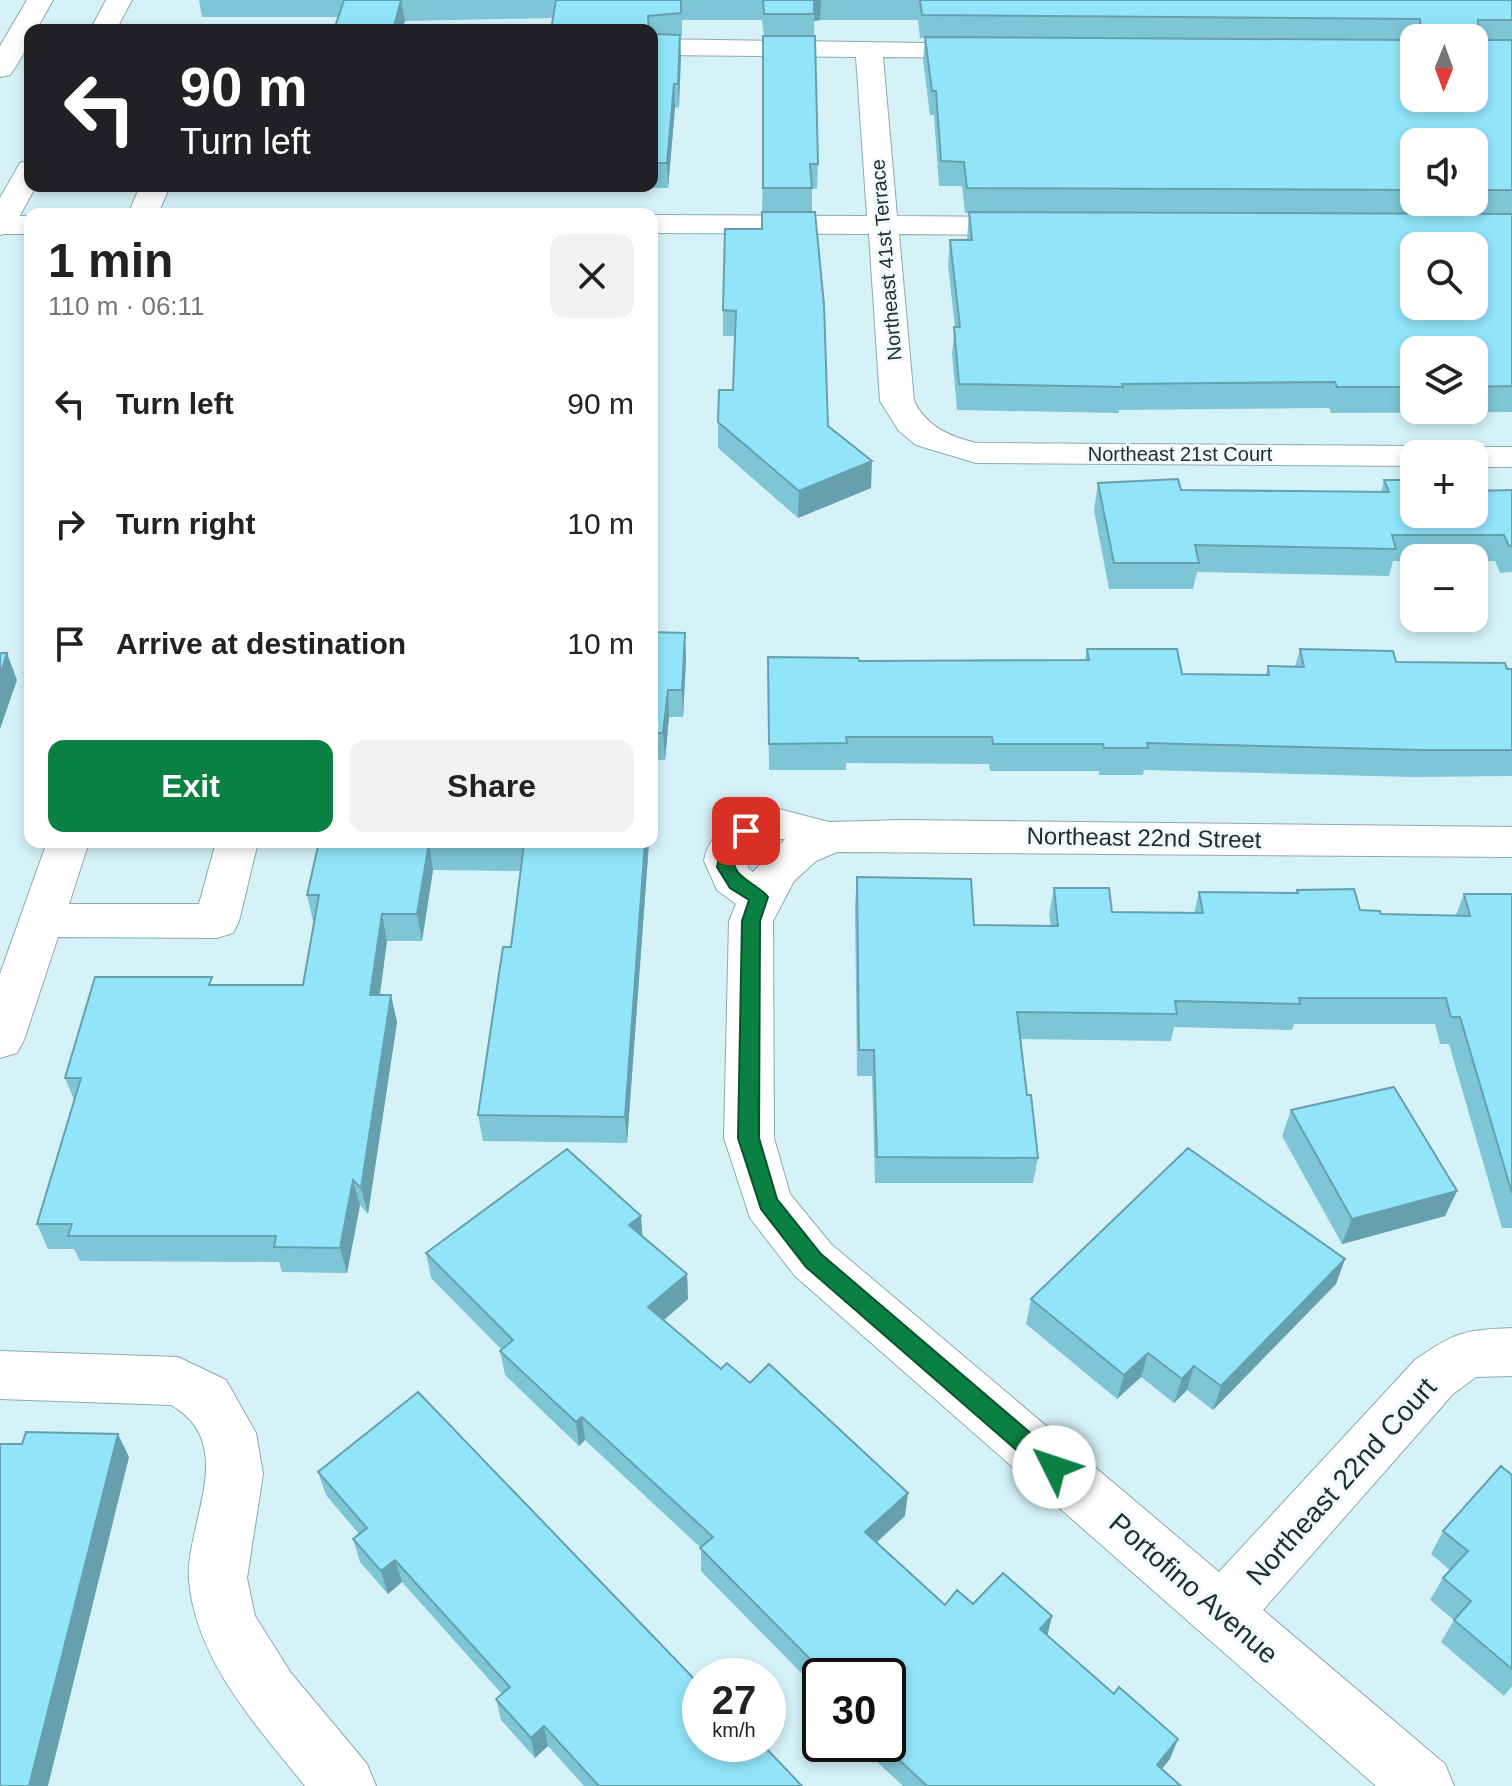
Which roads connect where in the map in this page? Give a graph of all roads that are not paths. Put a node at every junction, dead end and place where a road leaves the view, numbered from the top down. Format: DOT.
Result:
graph roads {
  1 [pos="40,0"];
  2 [pos="119,0"];
  3 [pos="26,24"];
  4 [pos="106,24"];
  5 [pos="24,28"];
  6 [pos="658,47"];
  7 [pos="869,49"];
  8 [pos="1009,50"];
  9 [pos="0,69"];
  10 [pos="24,180"];
  11 [pos="658,224"];
  12 [pos="24,225"];
  13 [pos="882,225"];
  14 [pos="0,226"];
  15 [pos="1057,226"];
  16 [pos="947,446"];
  17 [pos="1400,456"];
  18 [pos="1488,457"];
  19 [pos="1512,457"];
  20 [pos="1512,842"];
  21 [pos="66,848"];
  22 [pos="235,848"];
  23 [pos="789,866"];
  24 [pos="41,920"];
  25 [pos="0,1040"];
  26 [pos="1512,1352"];
  27 [pos="0,1375"];
  28 [pos="1222,1612"];
  29 [pos="345,1786"];
  30 [pos="1423,1786"];
  1 -- 3 [label="street"];
  2 -- 4 [label="street"];
  5 -- 9 [label="street"];
  6 -- 7 [label="street"];
  7 -- 8 [label="street"];
  7 -- 13 [label="street, Northeast 41st Terrace"];
  10 -- 14 [label="street"];
  11 -- 13 [label="street"];
  12 -- 14 [label="street"];
  13 -- 15 [label="street"];
  13 -- 16 [label="street, Northeast 41st Terrace"];
  16 -- 17 [label="street, Northeast 21st Court"];
  18 -- 19 [label="street"];
  20 -- 23 [label="street, Northeast 22nd Street"];
  21 -- 24 [label="street"];
  22 -- 24 [label="street"];
  23 -- 28 [label="street, Portofino Avenue"];
  24 -- 25 [label="street"];
  26 -- 28 [label="street, Northeast 22nd Court"];
  27 -- 29 [label="street"];
  28 -- 30 [label="street, Portofino Avenue"];
}
